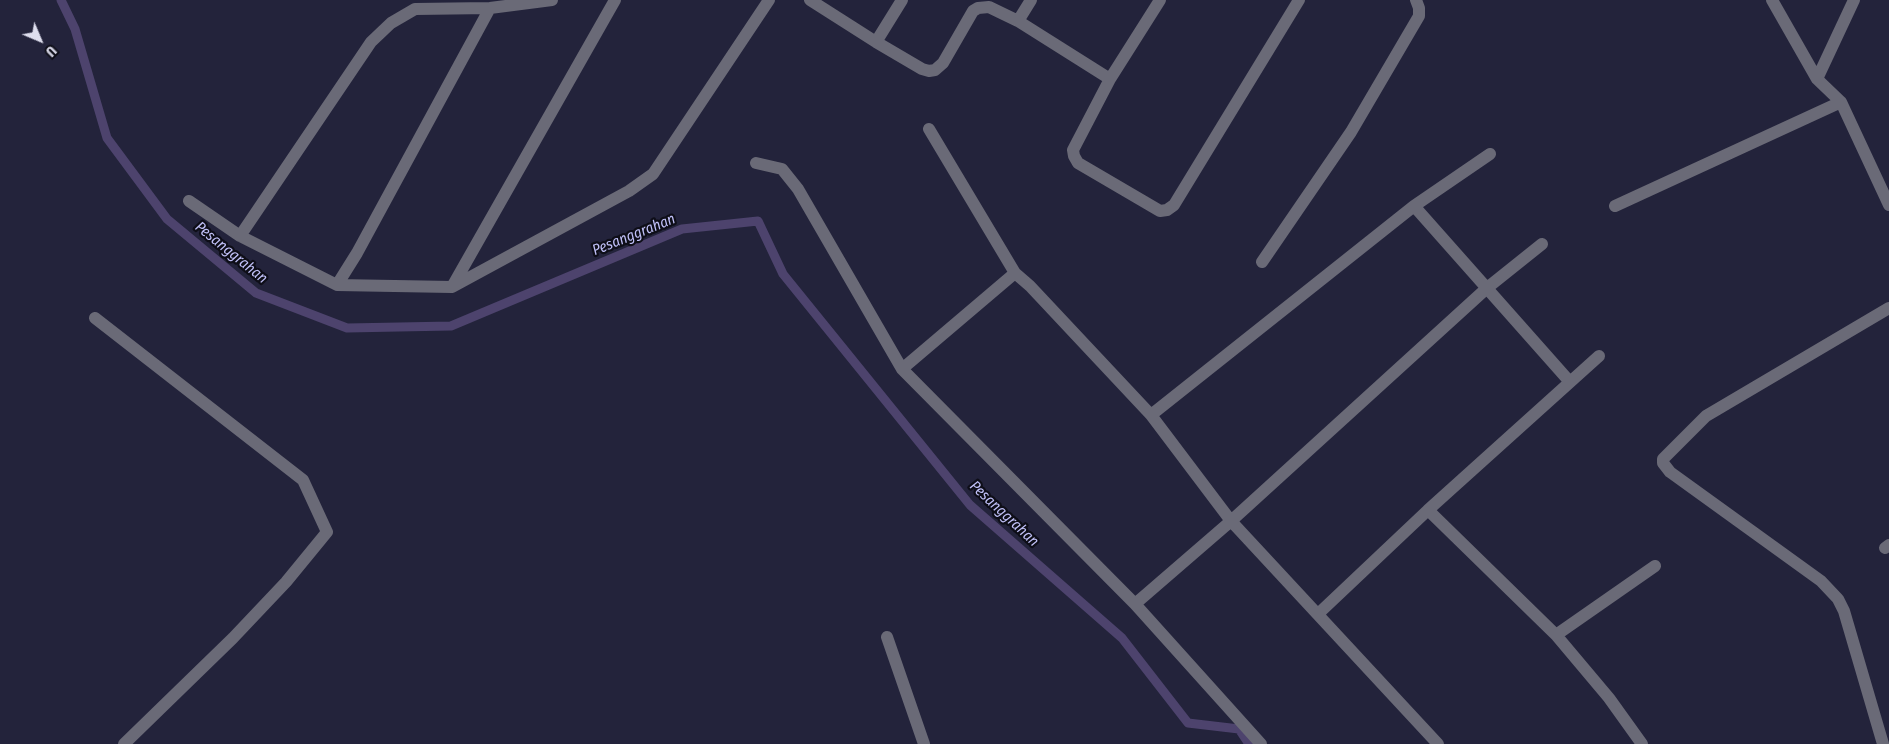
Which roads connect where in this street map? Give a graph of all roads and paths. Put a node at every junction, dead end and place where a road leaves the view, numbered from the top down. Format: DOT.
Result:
graph roads {
  1 [pos="552,0"];
  2 [pos="614,0"];
  3 [pos="769,0"];
  4 [pos="810,0"];
  5 [pos="902,0"];
  6 [pos="1031,0"];
  7 [pos="1160,0"];
  8 [pos="1298,0"];
  9 [pos="1416,0"];
  10 [pos="1772,0"];
  11 [pos="1854,0"];
  12 [pos="490,8"];
  13 [pos="1018,21"];
  14 [pos="876,42"];
  15 [pos="1110,79"];
  16 [pos="1817,79"];
  17 [pos="1841,102"];
  18 [pos="929,129"];
  19 [pos="1490,154"];
  20 [pos="756,164"];
  21 [pos="189,201"];
  22 [pos="1889,205"];
  23 [pos="1414,206"];
  24 [pos="1615,206"];
  25 [pos="240,236"];
  26 [pos="1542,244"];
  27 [pos="1262,262"];
  28 [pos="1015,273"];
  29 [pos="337,285"];
  30 [pos="452,287"];
  31 [pos="1486,288"];
  32 [pos="1889,308"];
  33 [pos="95,318"];
  34 [pos="1599,356"];
  35 [pos="902,369"];
  36 [pos="1570,382"];
  37 [pos="1151,415"];
  38 [pos="1428,510"];
  39 [pos="1231,522"];
  40 [pos="1655,566"];
  41 [pos="1134,604"];
  42 [pos="1318,614"];
  43 [pos="1556,634"];
  44 [pos="887,637"];
  45 [pos="124,744"];
  46 [pos="924,744"];
  47 [pos="1262,744"];
  48 [pos="1438,744"];
  49 [pos="1642,744"];
  50 [pos="1883,744"];
  1 -- 12 [label="street"];
  2 -- 30 [label="street"];
  3 -- 30 [label="street"];
  4 -- 14 [label="street"];
  5 -- 14 [label="street"];
  6 -- 13 [label="street"];
  7 -- 15 [label="street"];
  8 -- 15 [label="street"];
  9 -- 27 [label="street"];
  10 -- 16 [label="street"];
  11 -- 16 [label="street"];
  12 -- 25 [label="street"];
  12 -- 29 [label="street"];
  13 -- 14 [label="street"];
  13 -- 15 [label="street"];
  16 -- 17 [label="street"];
  17 -- 22 [label="street"];
  17 -- 24 [label="street"];
  18 -- 28 [label="street"];
  19 -- 23 [label="street"];
  20 -- 35 [label="street"];
  21 -- 25 [label="street"];
  23 -- 31 [label="street"];
  23 -- 37 [label="street"];
  25 -- 29 [label="street"];
  26 -- 31 [label="street"];
  28 -- 35 [label="street"];
  28 -- 37 [label="street"];
  29 -- 30 [label="street"];
  31 -- 36 [label="street"];
  31 -- 39 [label="street"];
  32 -- 50 [label="street"];
  33 -- 45 [label="street"];
  34 -- 36 [label="street"];
  35 -- 41 [label="street"];
  36 -- 38 [label="street"];
  37 -- 39 [label="street"];
  38 -- 42 [label="street"];
  38 -- 43 [label="street"];
  39 -- 41 [label="street"];
  39 -- 42 [label="street"];
  40 -- 43 [label="street"];
  41 -- 47 [label="street"];
  42 -- 48 [label="street"];
  43 -- 49 [label="street"];
  44 -- 46 [label="street"];
}
